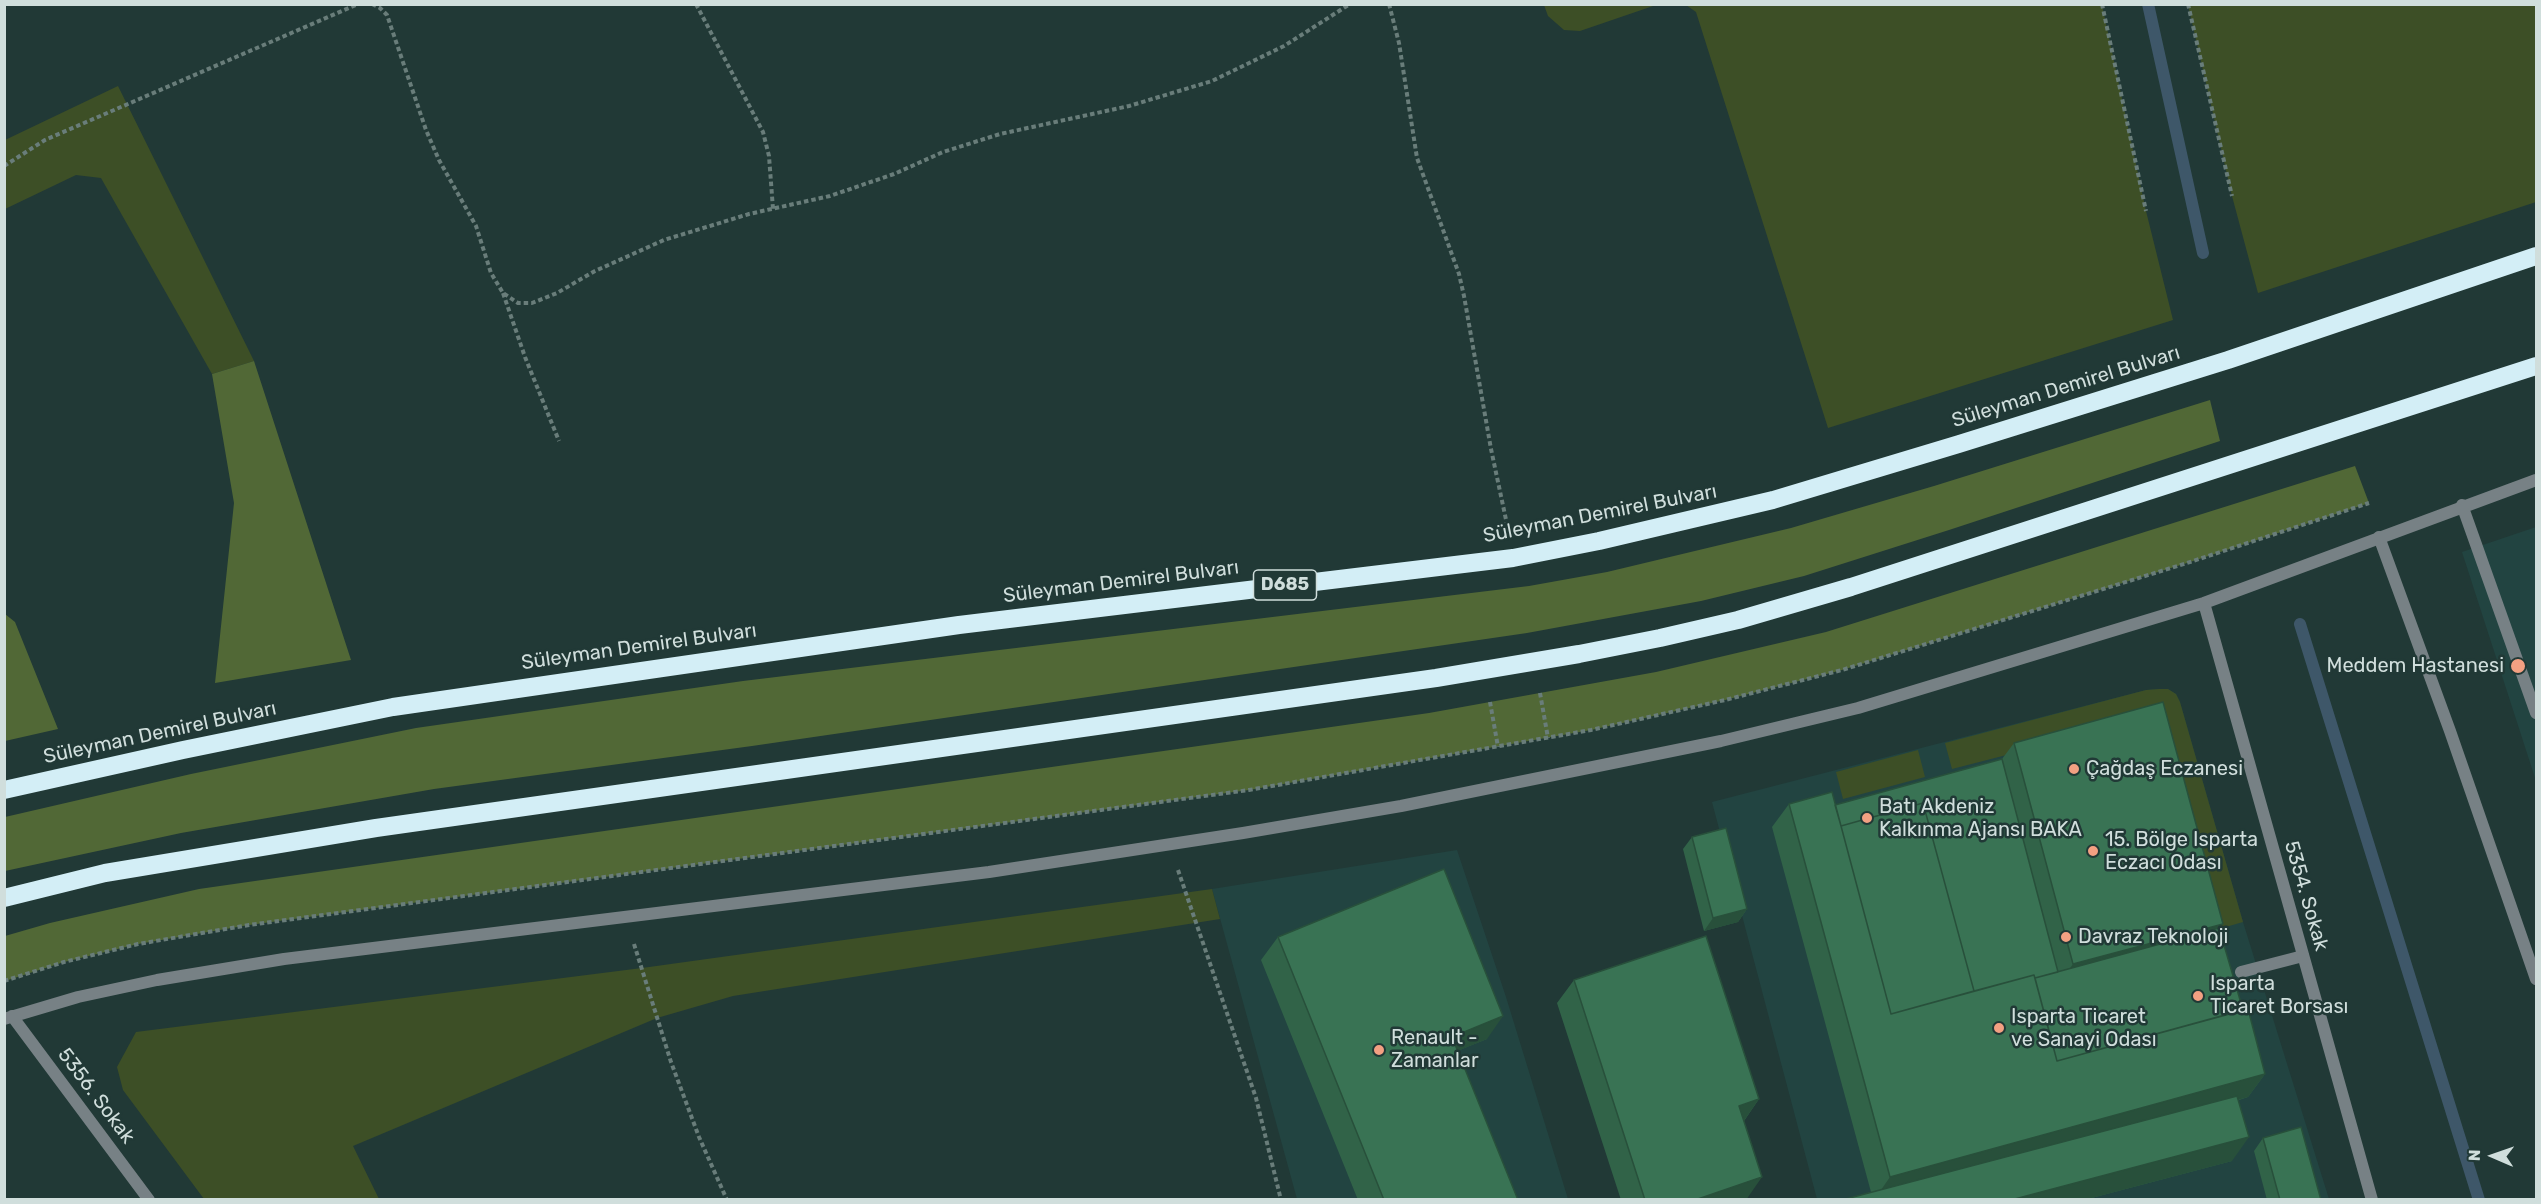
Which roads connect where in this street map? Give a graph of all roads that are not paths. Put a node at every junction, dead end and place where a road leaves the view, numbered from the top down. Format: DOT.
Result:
graph roads {
  1 [pos="2536,256"];
  2 [pos="2536,366"];
  3 [pos="2536,480"];
  4 [pos="2462,506"];
  5 [pos="2379,537"];
  6 [pos="2204,603"];
  7 [pos="2536,713"];
  8 [pos="4,790"];
  9 [pos="4,898"];
  10 [pos="2303,956"];
  11 [pos="2241,972"];
  12 [pos="2536,979"];
  13 [pos="8,1018"];
  14 [pos="149,1200"];
  15 [pos="2372,1200"];
  1 -- 8 [label="highway, Süleyman Demirel Bulvarı / D685"];
  2 -- 9 [label="highway"];
  3 -- 4 [label="street"];
  4 -- 5 [label="street"];
  4 -- 7 [label="street"];
  5 -- 6 [label="street"];
  5 -- 12 [label="street"];
  6 -- 10 [label="street, 5354. Sokak"];
  6 -- 13 [label="street"];
  10 -- 11 [label="street"];
  10 -- 15 [label="street, 5354. Sokak"];
  13 -- 14 [label="street, 5356. Sokak"];
}
